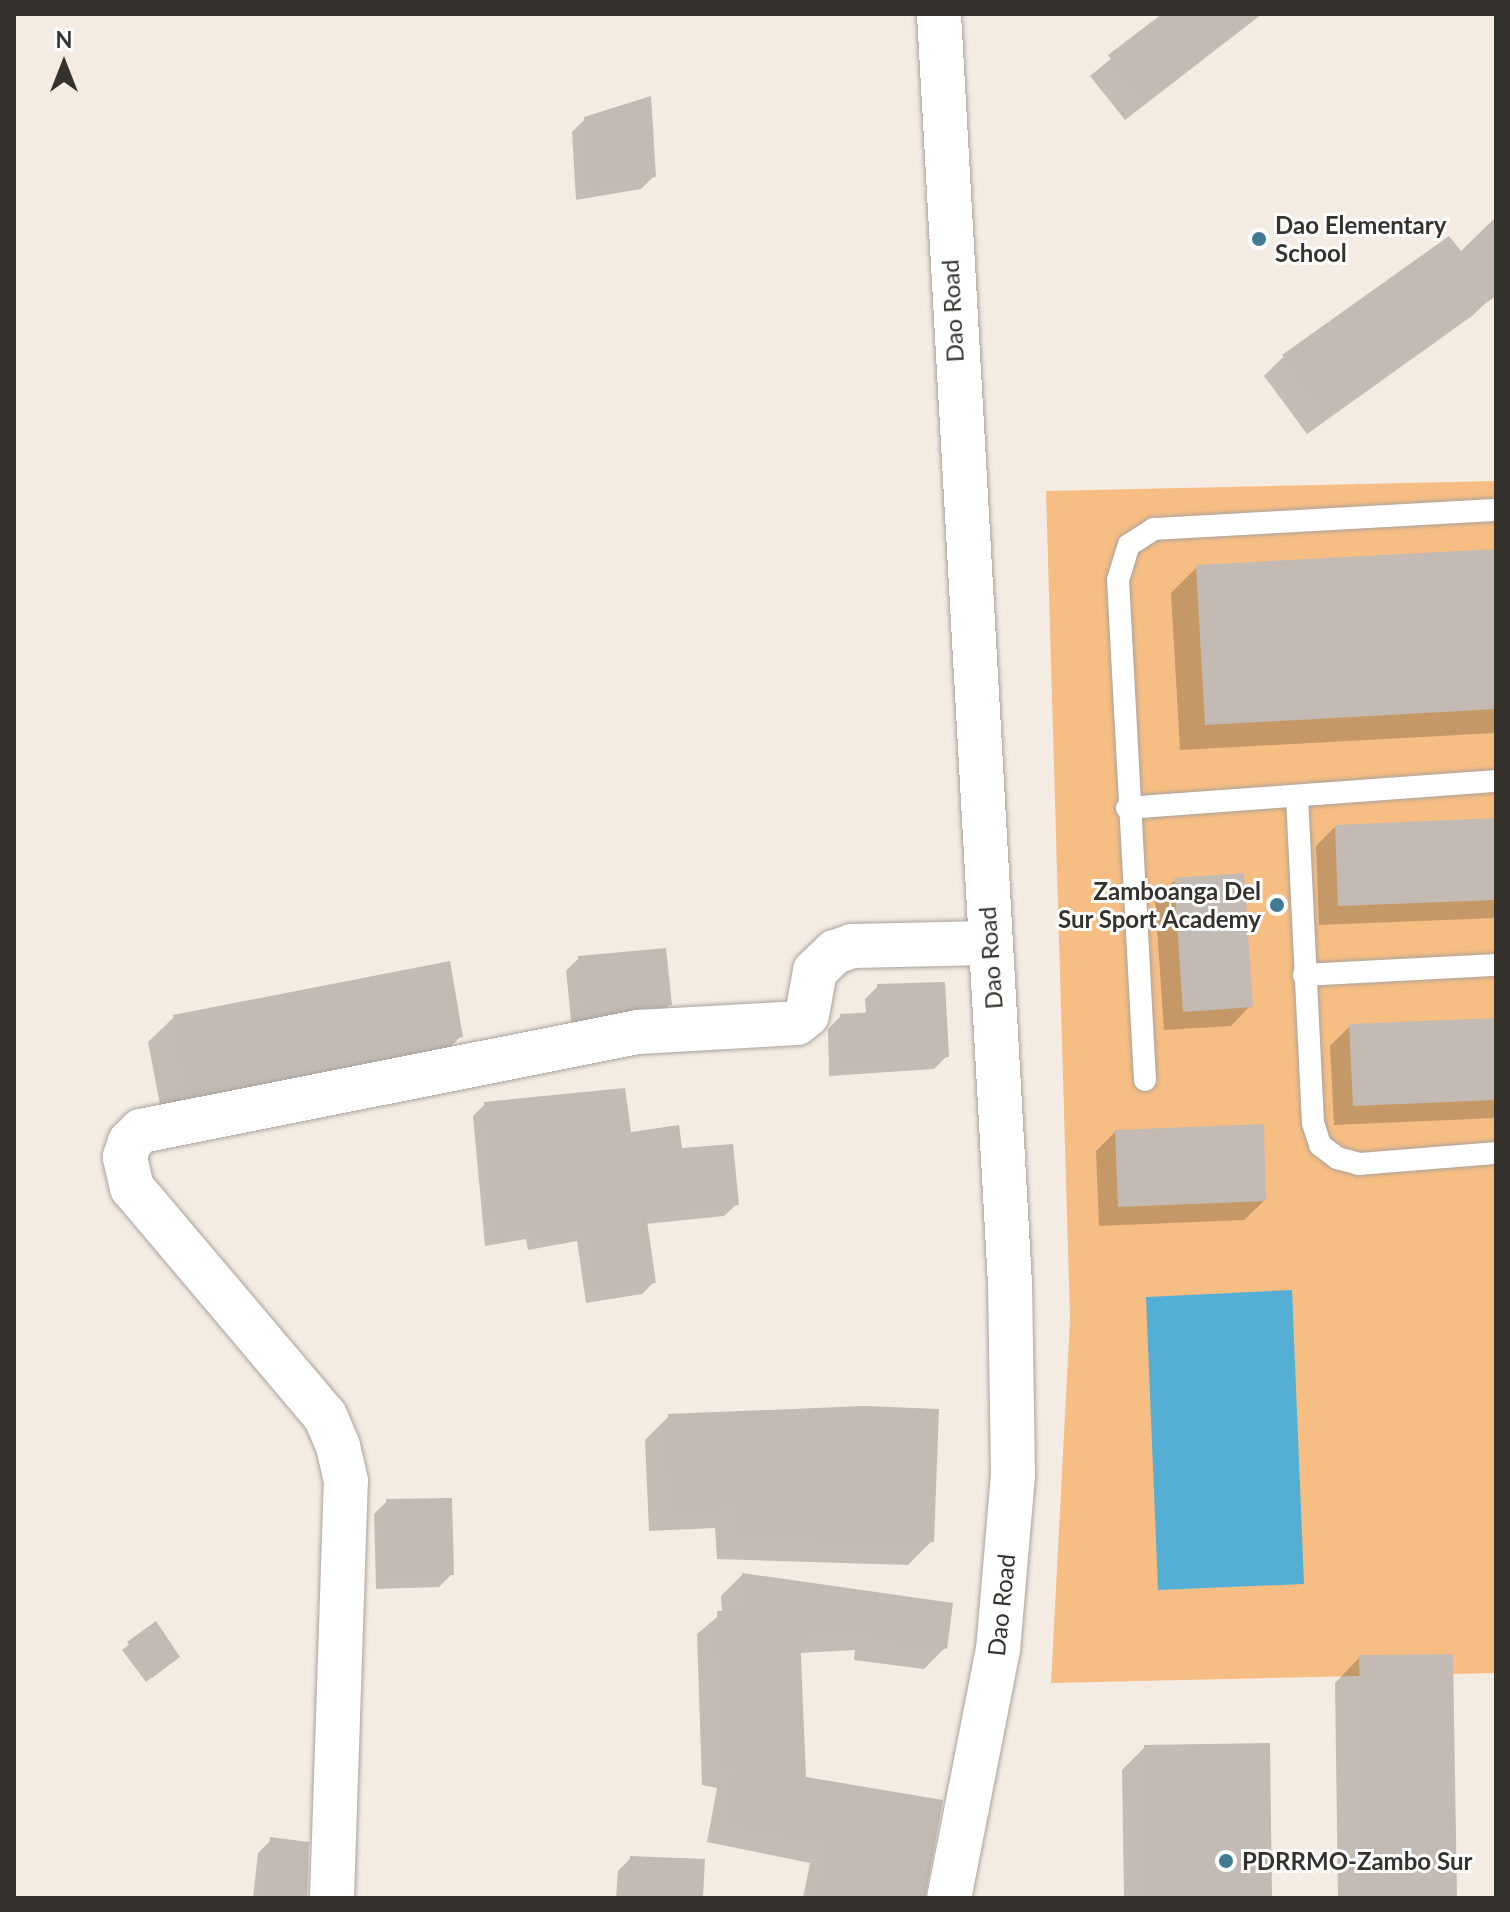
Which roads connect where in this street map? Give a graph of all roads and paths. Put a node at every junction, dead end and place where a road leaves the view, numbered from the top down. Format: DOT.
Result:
graph roads {
  1 [pos="939,14"];
  2 [pos="1496,510"];
  3 [pos="1496,781"];
  4 [pos="1297,796"];
  5 [pos="1127,808"];
  6 [pos="988,943"];
  7 [pos="1496,965"];
  8 [pos="1304,975"];
  9 [pos="1145,1080"];
  10 [pos="1496,1153"];
  11 [pos="332,1898"];
  12 [pos="949,1898"];
  1 -- 6 [label="street, Dao Road"];
  2 -- 5 [label="lane"];
  3 -- 4 [label="lane"];
  4 -- 5 [label="lane"];
  4 -- 8 [label="lane"];
  5 -- 9 [label="lane"];
  6 -- 11 [label="street"];
  6 -- 12 [label="street, Dao Road"];
  7 -- 8 [label="lane"];
  8 -- 10 [label="lane"];
}
